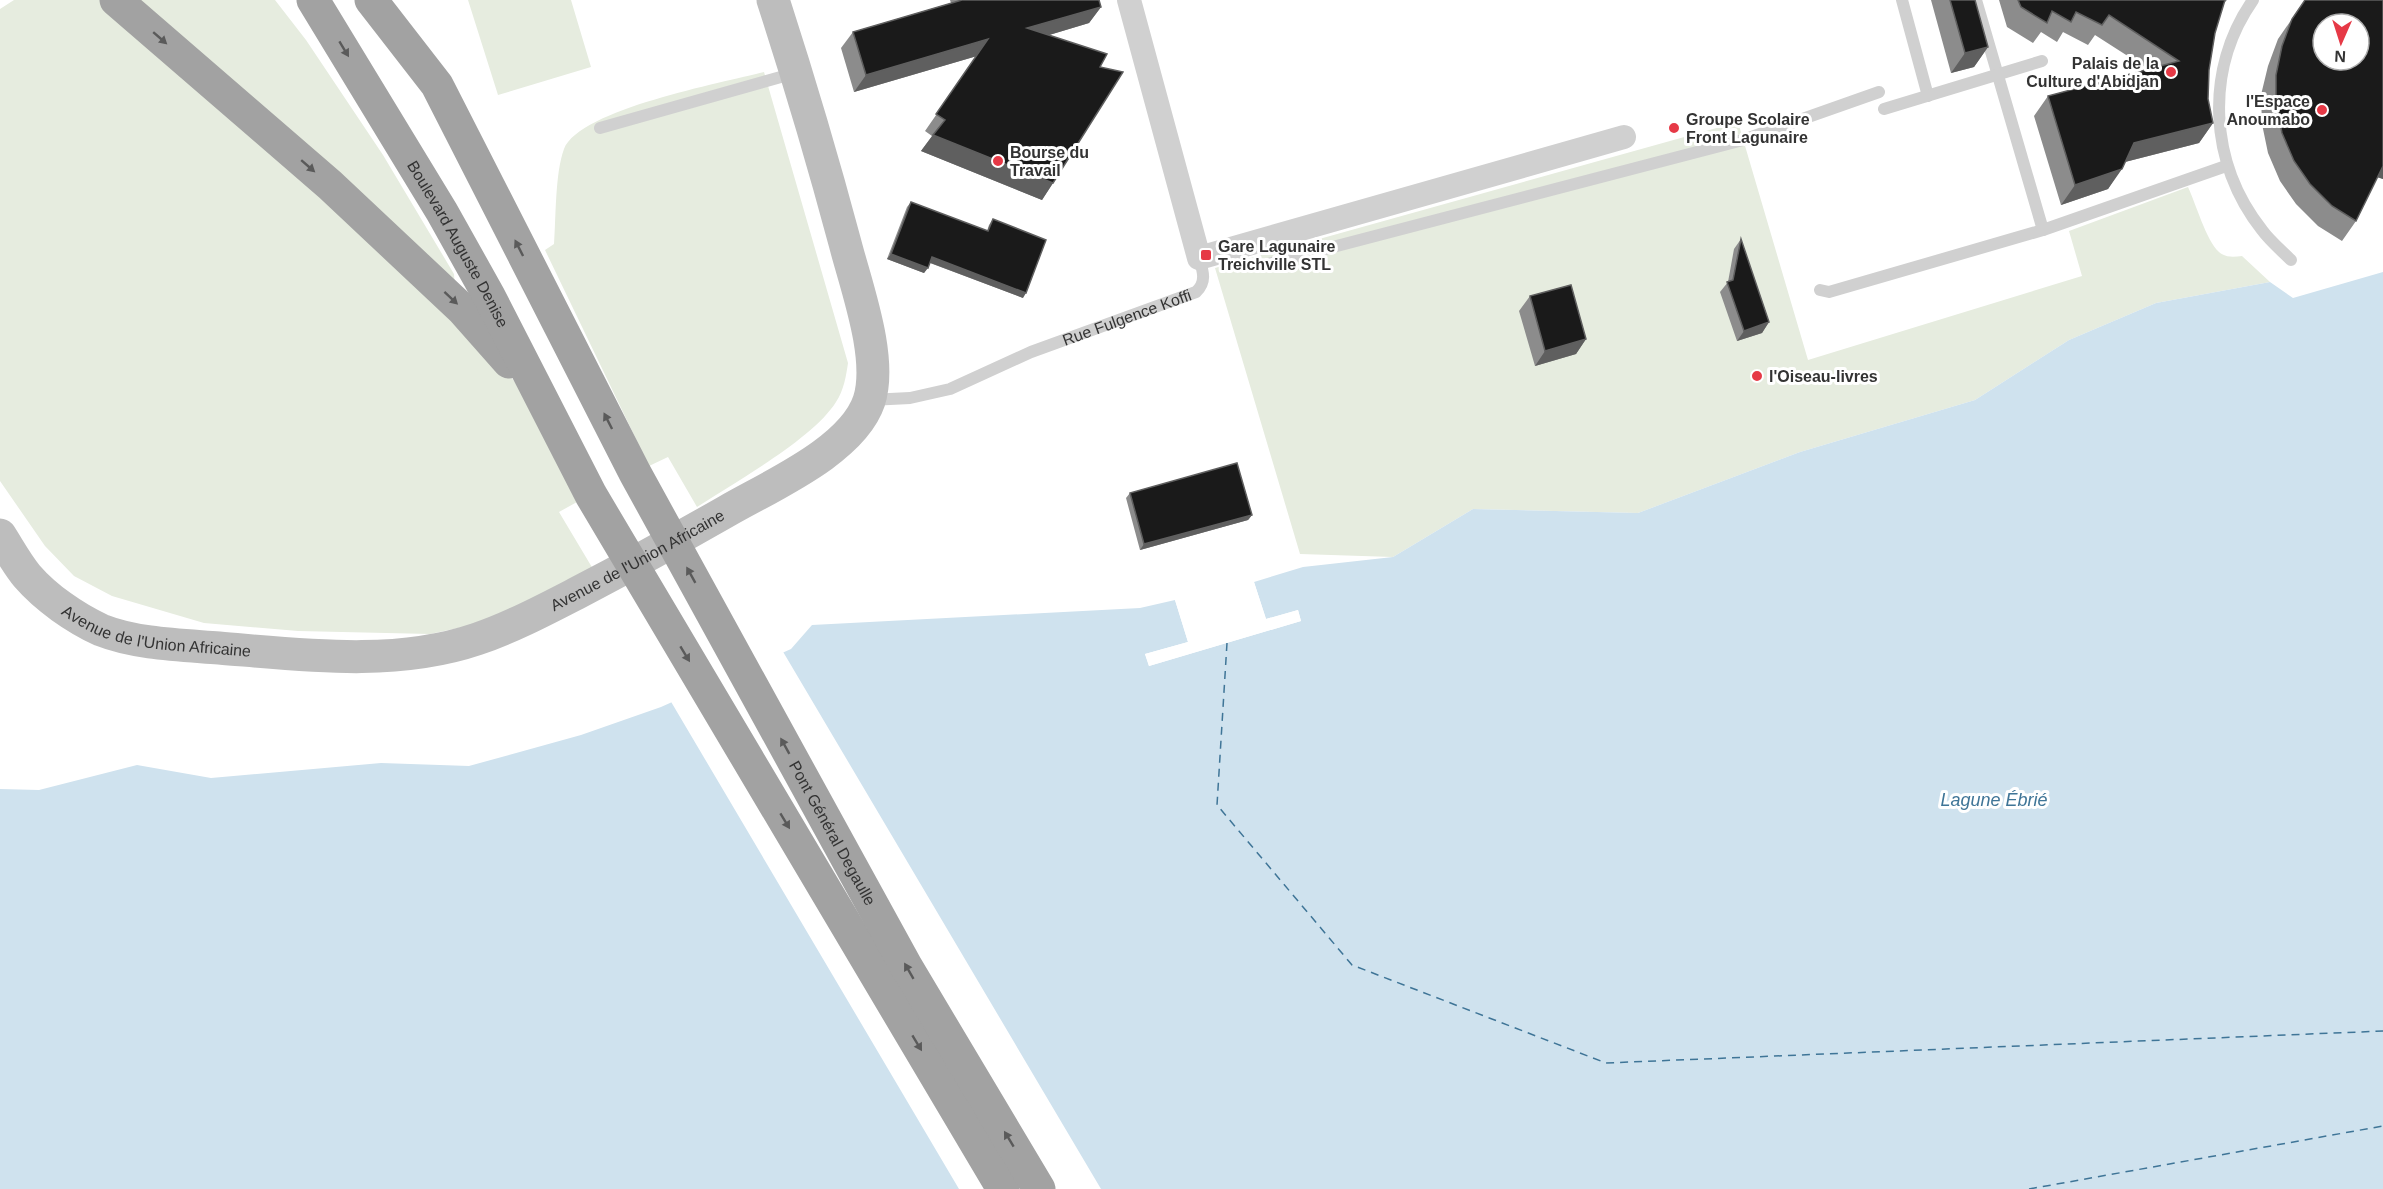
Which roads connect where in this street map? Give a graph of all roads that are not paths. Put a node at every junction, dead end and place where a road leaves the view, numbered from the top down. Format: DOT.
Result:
graph roads {
  1 [pos="116,0"];
  2 [pos="313,0"];
  3 [pos="371,0"];
  4 [pos="400,0"];
  5 [pos="773,0"];
  6 [pos="1129,0"];
  7 [pos="1902,0"];
  8 [pos="1976,0"];
  9 [pos="2253,0"];
  10 [pos="2042,61"];
  11 [pos="797,73"];
  12 [pos="1998,76"];
  13 [pos="437,85"];
  14 [pos="1879,92"];
  15 [pos="1928,96"];
  16 [pos="1884,109"];
  17 [pos="600,128"];
  18 [pos="1624,137"];
  19 [pos="2226,166"];
  20 [pos="2043,230"];
  21 [pos="1199,258"];
  22 [pos="2291,260"];
  23 [pos="1260,266"];
  24 [pos="1820,290"];
  25 [pos="542,400"];
  26 [pos="869,400"];
  27 [pos="591,495"];
  28 [pos="0,535"];
  29 [pos="1003,1189"];
  30 [pos="1039,1189"];
  1 -- 25 [label="highway, one-way"];
  2 -- 25 [label="highway, Boulevard Auguste Denise, one-way"];
  3 -- 13 [label="highway"];
  4 -- 13 [label="highway"];
  5 -- 11 [label="main road, Avenue de l'Union Africaine"];
  6 -- 21 [label="street, Rue Fulgence Koffi"];
  7 -- 15 [label="lane"];
  8 -- 12 [label="lane"];
  9 -- 19 [label="lane"];
  10 -- 12 [label="lane"];
  11 -- 17 [label="lane"];
  11 -- 26 [label="main road, Avenue de l'Union Africaine"];
  12 -- 15 [label="lane"];
  12 -- 20 [label="lane"];
  30 -- 13 [label="highway, Pont Général Degaulle, one-way"];
  14 -- 23 [label="lane"];
  15 -- 16 [label="lane"];
  18 -- 21 [label="street"];
  19 -- 20 [label="lane"];
  19 -- 22 [label="lane"];
  20 -- 24 [label="lane"];
  21 -- 26 [label="lane, Rue Fulgence Koffi"];
  25 -- 27 [label="highway, Boulevard Auguste Denise"];
  26 -- 28 [label="main road, Avenue de l'Union Africaine"];
  27 -- 29 [label="highway, Pont Général Degaulle, one-way"];
}
